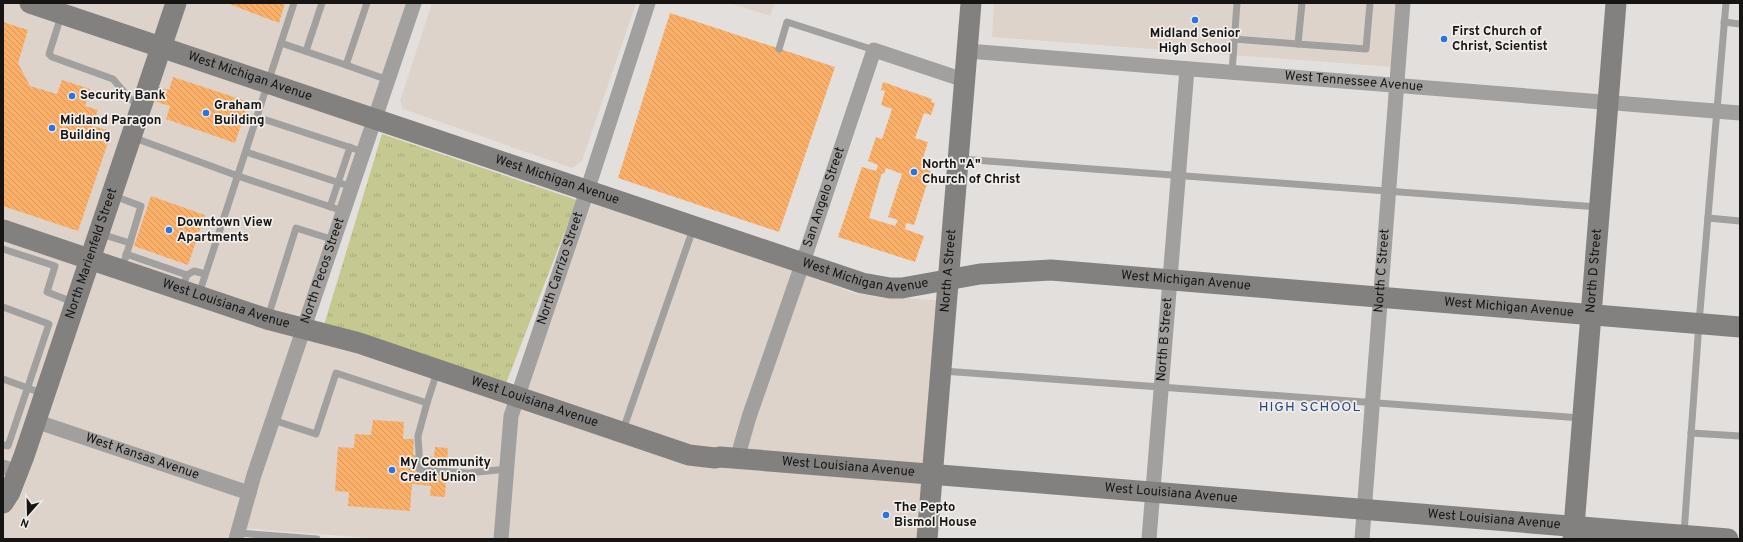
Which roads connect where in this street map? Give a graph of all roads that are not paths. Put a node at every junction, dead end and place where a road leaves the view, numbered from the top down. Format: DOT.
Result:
graph roads {
  1 [pos="30,3"];
  2 [pos="176,3"];
  3 [pos="294,3"];
  4 [pos="322,3"];
  5 [pos="367,3"];
  6 [pos="414,3"];
  7 [pos="648,3"];
  8 [pos="971,3"];
  9 [pos="1237,3"];
  10 [pos="1302,3"];
  11 [pos="1370,3"];
  12 [pos="1403,3"];
  13 [pos="1616,3"];
  14 [pos="1726,3"];
  15 [pos="62,14"];
  16 [pos="1724,22"];
  17 [pos="1740,24"];
  18 [pos="1234,39"];
  19 [pos="281,43"];
  20 [pos="1298,44"];
  21 [pos="161,47"];
  22 [pos="779,49"];
  23 [pos="874,50"];
  24 [pos="306,51"];
  25 [pos="967,51"];
  26 [pos="346,65"];
  27 [pos="1186,69"];
  28 [pos="1232,72"];
  29 [pos="388,80"];
  30 [pos="964,80"];
  31 [pos="269,83"];
  32 [pos="1397,85"];
  33 [pos="1609,102"];
  34 [pos="142,103"];
  35 [pos="1717,111"];
  36 [pos="1740,113"];
  37 [pos="257,116"];
  38 [pos="375,118"];
  39 [pos="131,136"];
  40 [pos="357,149"];
  41 [pos="246,152"];
  42 [pos="958,158"];
  43 [pos="1178,175"];
  44 [pos="238,176"];
  45 [pos="346,184"];
  46 [pos="587,191"];
  47 [pos="1389,191"];
  48 [pos="112,195"];
  49 [pos="1600,207"];
  50 [pos="337,209"];
  51 [pos="1708,218"];
  52 [pos="1740,221"];
  53 [pos="694,226"];
  54 [pos="3,230"];
  55 [pos="98,233"];
  56 [pos="334,240"];
  57 [pos="130,243"];
  58 [pos="3,249"];
  59 [pos="89,260"];
  60 [pos="124,262"];
  61 [pos="803,262"];
  62 [pos="205,274"];
  63 [pos="948,279"];
  64 [pos="1169,280"];
  65 [pos="189,287"];
  66 [pos="1380,298"];
  67 [pos="75,303"];
  68 [pos="3,307"];
  69 [pos="1591,315"];
  70 [pos="267,318"];
  71 [pos="1699,324"];
  72 [pos="1740,327"];
  73 [pos="304,329"];
  74 [pos="438,370"];
  75 [pos="940,370"];
  76 [pos="3,379"];
  77 [pos="1160,387"];
  78 [pos="36,391"];
  79 [pos="518,397"];
  80 [pos="1372,402"];
  81 [pos="427,403"];
  82 [pos="1583,418"];
  83 [pos="273,420"];
  84 [pos="35,421"];
  85 [pos="622,432"];
  86 [pos="1691,433"];
  87 [pos="1740,436"];
  88 [pos="6,446"];
  89 [pos="737,459"];
  90 [pos="507,469"];
  91 [pos="10,470"];
  92 [pos="932,475"];
  93 [pos="249,493"];
  94 [pos="1152,493"];
  95 [pos="3,503"];
  96 [pos="1364,510"];
  97 [pos="1574,533"];
  98 [pos="237,536"];
  99 [pos="1684,537"];
  100 [pos="317,539"];
  101 [pos="501,539"];
  102 [pos="927,539"];
  103 [pos="1149,539"];
  104 [pos="1362,539"];
  105 [pos="1728,539"];
  1 -- 15 [label="street, West Michigan Avenue"];
  2 -- 21 [label="street, North Marienfeld Street"];
  3 -- 19 [label="lane"];
  4 -- 24 [label="lane"];
  5 -- 26 [label="lane"];
  6 -- 29 [label="street, North Pecos Street"];
  7 -- 46 [label="street, North Carrizo Street"];
  8 -- 25 [label="street, North A Street"];
  9 -- 18 [label="lane"];
  10 -- 20 [label="lane"];
  11 -- 20 [label="lane"];
  12 -- 32 [label="street, North C Street"];
  13 -- 33 [label="street, North D Street"];
  14 -- 16 [label="lane"];
  15 -- 21 [label="street, West Michigan Avenue"];
  15 -- 34 [label="lane"];
  16 -- 17 [label="lane"];
  16 -- 35 [label="lane"];
  18 -- 20 [label="lane"];
  18 -- 28 [label="lane"];
  19 -- 24 [label="lane"];
  19 -- 31 [label="lane"];
  21 -- 31 [label="street, West Michigan Avenue"];
  21 -- 34 [label="street, North Marienfeld Street"];
  22 -- 23 [label="lane"];
  23 -- 30 [label="street"];
  23 -- 61 [label="street, San Angelo Street"];
  24 -- 26 [label="lane"];
  25 -- 27 [label="street, West Tennessee Avenue"];
  25 -- 30 [label="street, North A Street"];
  26 -- 29 [label="lane"];
  27 -- 28 [label="street, West Tennessee Avenue"];
  27 -- 43 [label="street, North B Street"];
  28 -- 32 [label="street, West Tennessee Avenue"];
  29 -- 38 [label="street, North Pecos Street"];
  30 -- 42 [label="street, North A Street"];
  31 -- 37 [label="lane"];
  31 -- 38 [label="street, West Michigan Avenue"];
  32 -- 33 [label="street, West Tennessee Avenue"];
  32 -- 47 [label="street, North C Street"];
  33 -- 35 [label="street, West Tennessee Avenue"];
  33 -- 49 [label="street, North D Street"];
  34 -- 39 [label="street, North Marienfeld Street"];
  35 -- 36 [label="street, West Tennessee Avenue"];
  35 -- 51 [label="lane"];
  37 -- 40 [label="lane"];
  37 -- 41 [label="lane"];
  38 -- 40 [label="street, North Pecos Street"];
  38 -- 46 [label="street, West Michigan Avenue"];
  39 -- 44 [label="lane"];
  39 -- 48 [label="street, North Marienfeld Street"];
  40 -- 45 [label="street, North Pecos Street"];
  41 -- 44 [label="lane"];
  41 -- 45 [label="lane"];
  42 -- 43 [label="lane"];
  42 -- 63 [label="street, North A Street"];
  43 -- 47 [label="lane"];
  43 -- 64 [label="street, North B Street"];
  44 -- 50 [label="lane"];
  44 -- 62 [label="lane"];
  45 -- 50 [label="street, North Pecos Street"];
  46 -- 53 [label="street, West Michigan Avenue"];
  46 -- 79 [label="street, North Carrizo Street"];
  47 -- 49 [label="lane"];
  47 -- 66 [label="street, North C Street"];
  48 -- 55 [label="street, North Marienfeld Street"];
  48 -- 57 [label="lane"];
  49 -- 69 [label="street, North D Street"];
  50 -- 56 [label="street, North Pecos Street"];
  51 -- 52 [label="lane"];
  51 -- 71 [label="lane"];
  53 -- 61 [label="street, West Michigan Avenue"];
  53 -- 85 [label="lane"];
  54 -- 59 [label="street, West Louisiana Avenue"];
  55 -- 57 [label="lane"];
  55 -- 59 [label="street, North Marienfeld Street"];
  56 -- 70 [label="lane"];
  56 -- 73 [label="street, North Pecos Street"];
  57 -- 60 [label="lane"];
  58 -- 67 [label="lane"];
  59 -- 60 [label="street, West Louisiana Avenue"];
  59 -- 67 [label="street, North Marienfeld Street"];
  60 -- 65 [label="street, West Louisiana Avenue"];
  61 -- 63 [label="street, West Michigan Avenue"];
  61 -- 89 [label="street, San Angelo Street"];
  62 -- 65 [label="lane"];
  62 -- 65 [label="lane"];
  63 -- 64 [label="street, West Michigan Avenue"];
  63 -- 75 [label="street, North A Street"];
  64 -- 66 [label="street, West Michigan Avenue"];
  64 -- 77 [label="street, North B Street"];
  65 -- 70 [label="street, West Louisiana Avenue"];
  66 -- 69 [label="street, West Michigan Avenue"];
  66 -- 80 [label="street, North C Street"];
  67 -- 78 [label="street, North Marienfeld Street"];
  68 -- 78 [label="lane"];
  69 -- 71 [label="street, West Michigan Avenue"];
  69 -- 82 [label="street, North D Street"];
  70 -- 73 [label="street, West Louisiana Avenue"];
  71 -- 72 [label="street, West Michigan Avenue"];
  71 -- 86 [label="lane"];
  73 -- 74 [label="street, West Louisiana Avenue"];
  73 -- 83 [label="street, North Pecos Street"];
  74 -- 79 [label="street, West Louisiana Avenue"];
  74 -- 81 [label="lane"];
  75 -- 77 [label="lane"];
  75 -- 92 [label="street, North A Street"];
  76 -- 78 [label="lane"];
  77 -- 80 [label="lane"];
  77 -- 94 [label="street, North B Street"];
  78 -- 84 [label="street, North Marienfeld Street"];
  78 -- 88 [label="lane"];
  79 -- 85 [label="street, West Louisiana Avenue"];
  79 -- 90 [label="street, North Carrizo Street"];
  80 -- 82 [label="lane"];
  80 -- 96 [label="street, North C Street"];
  81 -- 83 [label="lane"];
  81 -- 90 [label="lane"];
  82 -- 97 [label="street, North D Street"];
  83 -- 93 [label="street, North Pecos Street"];
  84 -- 91 [label="street, North Marienfeld Street"];
  84 -- 93 [label="street, West Kansas Avenue"];
  85 -- 89 [label="street, West Louisiana Avenue"];
  86 -- 87 [label="lane"];
  86 -- 99 [label="lane"];
  89 -- 92 [label="street, West Louisiana Avenue"];
  90 -- 101 [label="street, North Carrizo Street"];
  91 -- 95 [label="street, North Marienfeld Street"];
  92 -- 94 [label="street, West Louisiana Avenue"];
  92 -- 102 [label="street, North A Street"];
  93 -- 98 [label="street, North Pecos Street"];
  94 -- 96 [label="street, West Louisiana Avenue"];
  94 -- 103 [label="street, North B Street"];
  96 -- 97 [label="street, West Louisiana Avenue"];
  96 -- 104 [label="street, North C Street"];
  97 -- 99 [label="street, West Louisiana Avenue"];
  98 -- 100 [label="lane"];
  99 -- 105 [label="street, West Louisiana Avenue"];
}
